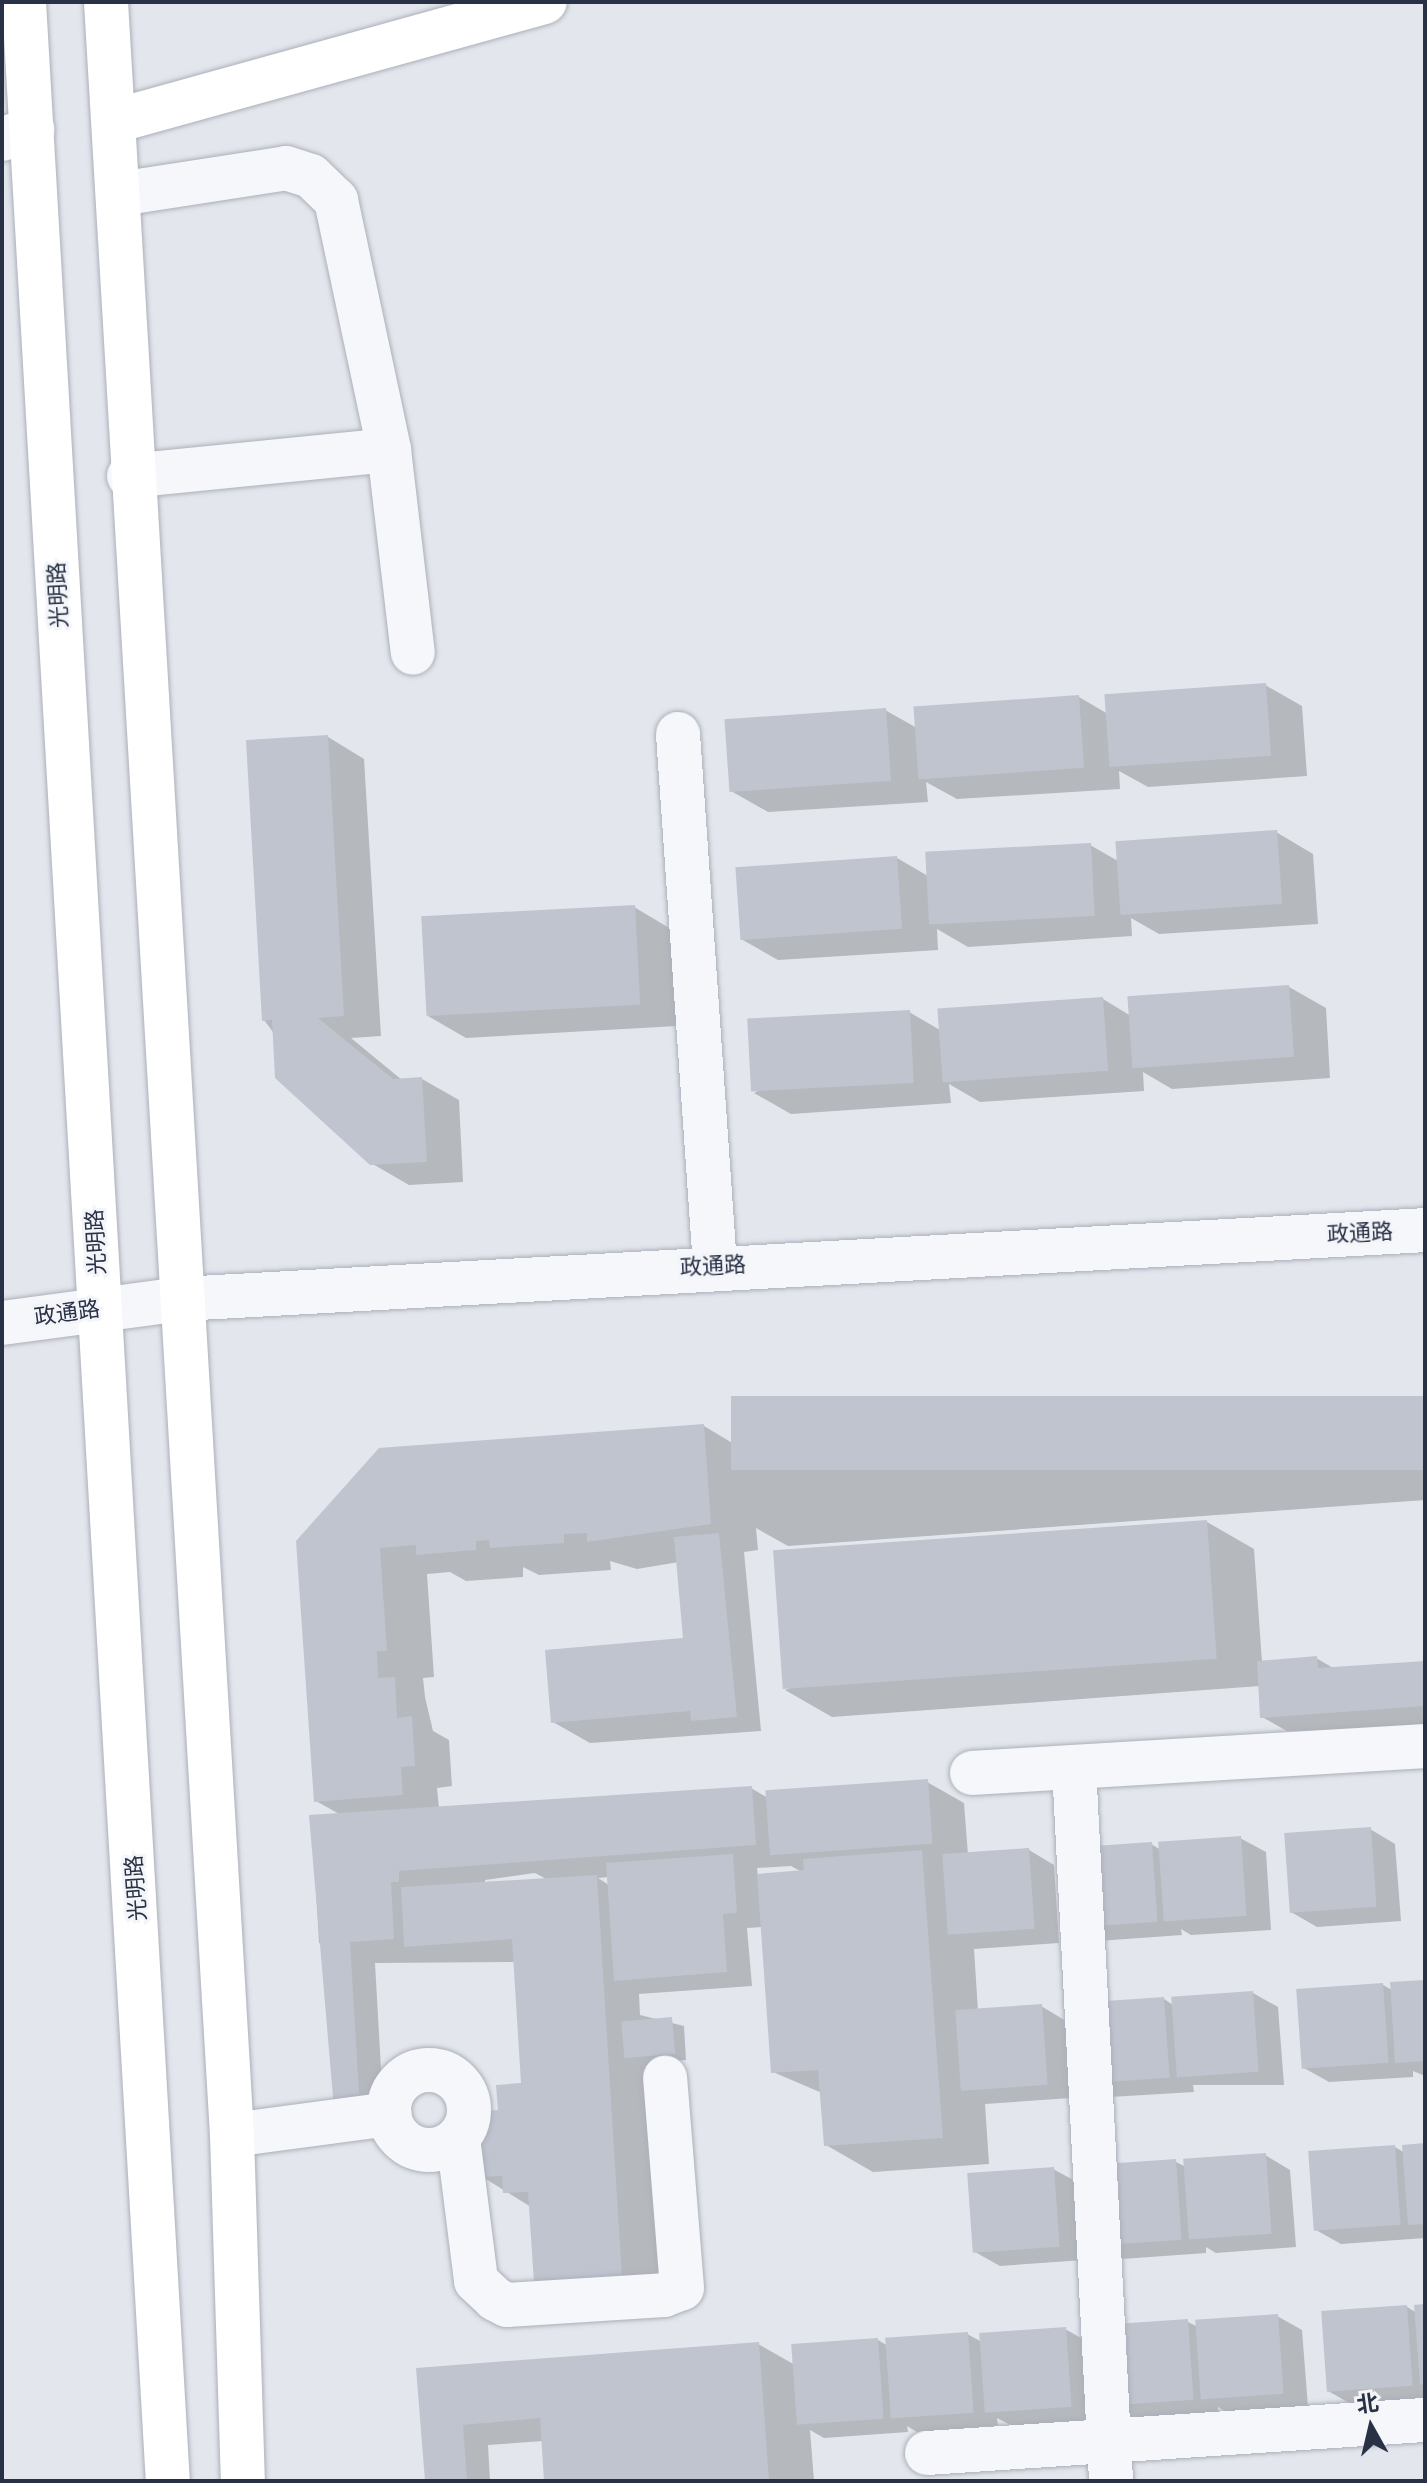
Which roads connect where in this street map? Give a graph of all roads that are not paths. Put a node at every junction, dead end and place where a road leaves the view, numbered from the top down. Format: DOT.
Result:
graph roads {
  1 [pos="24,2"];
  2 [pos="106,2"];
  3 [pos="545,2"];
  4 [pos="115,121"];
  5 [pos="17,134"];
  6 [pos="119,194"];
  7 [pos="389,450"];
  8 [pos="129,476"];
  9 [pos="413,653"];
  10 [pos="678,734"];
  11 [pos="1425,1230"];
  12 [pos="715,1266"];
  13 [pos="181,1299"];
  14 [pos="100,1308"];
  15 [pos="2,1323"];
  16 [pos="1425,1746"];
  17 [pos="1074,1767"];
  18 [pos="972,1773"];
  19 [pos="665,2078"];
  20 [pos="390,2114"];
  21 [pos="232,2135"];
  22 [pos="458,2138"];
  23 [pos="1425,2420"];
  24 [pos="927,2453"];
  25 [pos="1110,2461"];
  26 [pos="168,2481"];
  27 [pos="243,2481"];
  1 -- 5 [label="main road, 光明路"];
  2 -- 4 [label="main road"];
  3 -- 4 [label="main road"];
  4 -- 6 [label="main road"];
  5 -- 14 [label="main road, 光明路"];
  6 -- 7 [label="street"];
  6 -- 8 [label="main road"];
  7 -- 8 [label="street"];
  7 -- 9 [label="street"];
  8 -- 13 [label="main road"];
  10 -- 12 [label="street"];
  11 -- 12 [label="street, 政通路"];
  12 -- 13 [label="street, 政通路"];
  13 -- 14 [label="street, 政通路"];
  13 -- 21 [label="main road"];
  14 -- 15 [label="street, 政通路"];
  14 -- 26 [label="main road, 光明路"];
  16 -- 17 [label="street"];
  17 -- 18 [label="street"];
  17 -- 25 [label="street"];
  19 -- 22 [label="street"];
  20 -- 21 [label="street"];
  20 -- 22 [label="street"];
  20 -- 22 [label="street"];
  21 -- 27 [label="main road"];
  23 -- 25 [label="street"];
  24 -- 25 [label="street"];
}
